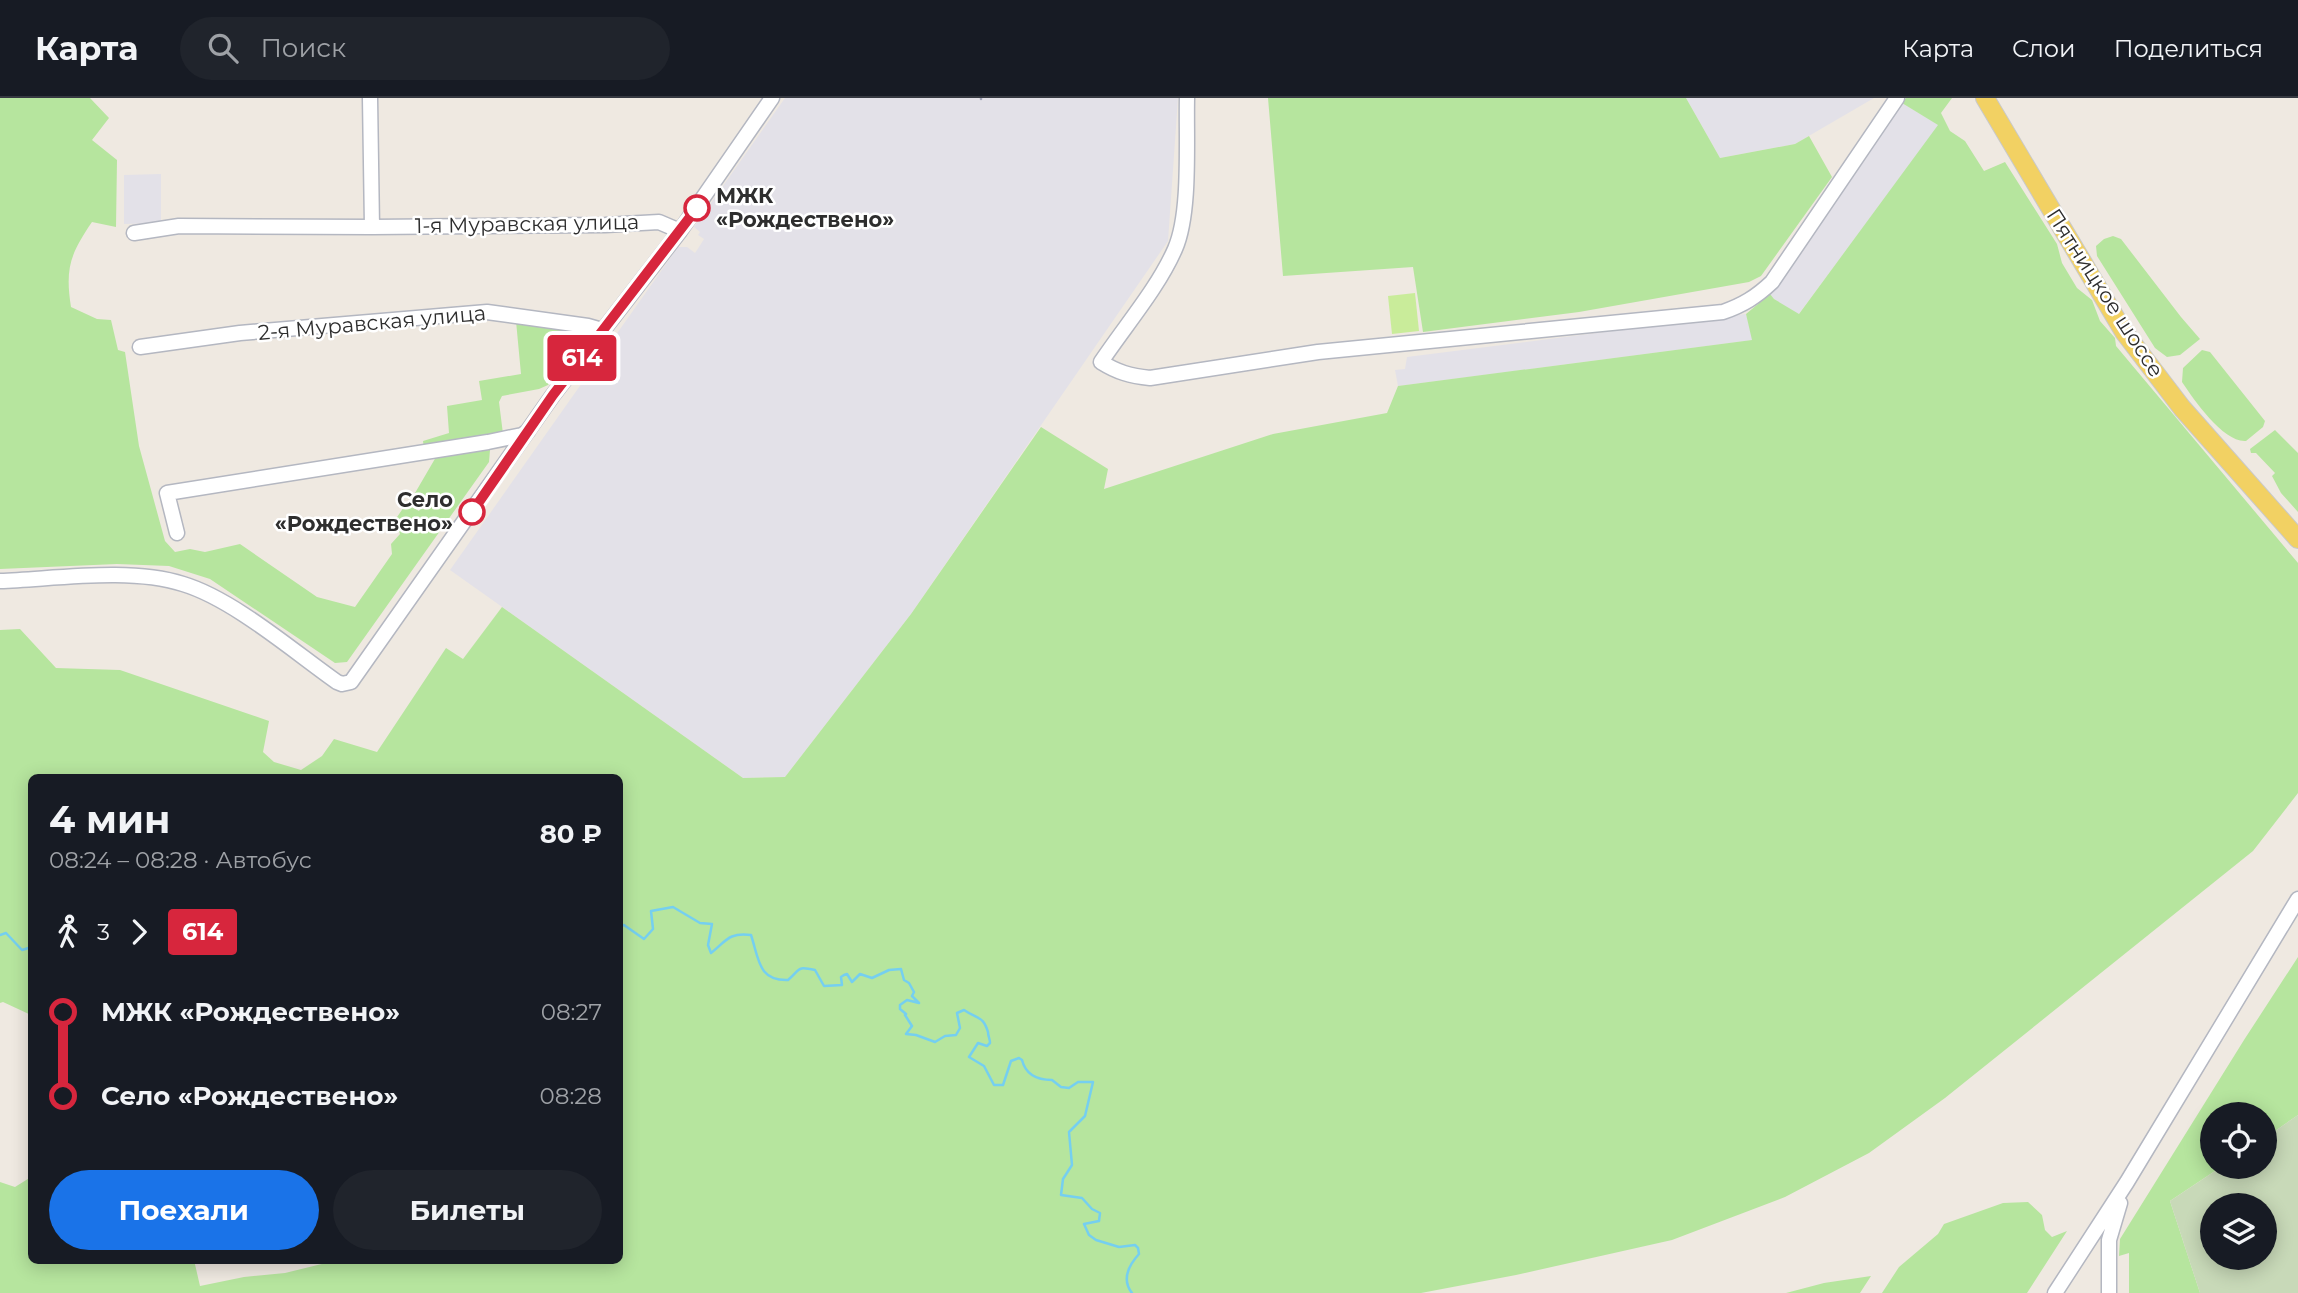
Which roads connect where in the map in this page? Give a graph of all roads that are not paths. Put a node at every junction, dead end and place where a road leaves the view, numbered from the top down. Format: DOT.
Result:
graph roads {
  1 [pos="370,98"];
  2 [pos="772,98"];
  3 [pos="1187,98"];
  4 [pos="1897,98"];
  5 [pos="1985,98"];
  6 [pos="1997,98"];
  7 [pos="372,227"];
  8 [pos="680,231"];
  9 [pos="134,233"];
  10 [pos="602,330"];
  11 [pos="140,347"];
  12 [pos="529,430"];
  13 [pos="2298,525"];
  14 [pos="177,533"];
  15 [pos="2298,539"];
  16 [pos="0,582"];
  17 [pos="2298,899"];
  18 [pos="2127,1182"];
  19 [pos="2085,1248"];
  20 [pos="2108,1255"];
  21 [pos="2055,1293"];
  22 [pos="2109,1293"];
  1 -- 7 [label="street"];
  2 -- 8 [label="street"];
  3 -- 4 [label="street"];
  5 -- 15 [label="main road, Пятницкое шоссе"];
  6 -- 13 [label="main road, Пятницкое шоссе"];
  7 -- 8 [label="street, 1-я Муравская улица"];
  7 -- 9 [label="street, 1-я Муравская улица"];
  8 -- 10 [label="street"];
  10 -- 11 [label="street, 2-я Муравская улица"];
  10 -- 12 [label="street"];
  12 -- 14 [label="street"];
  12 -- 16 [label="street"];
  17 -- 18 [label="street"];
  18 -- 19 [label="street"];
  18 -- 20 [label="street"];
  19 -- 20 [label="street"];
  19 -- 21 [label="street"];
  20 -- 22 [label="street"];
}
